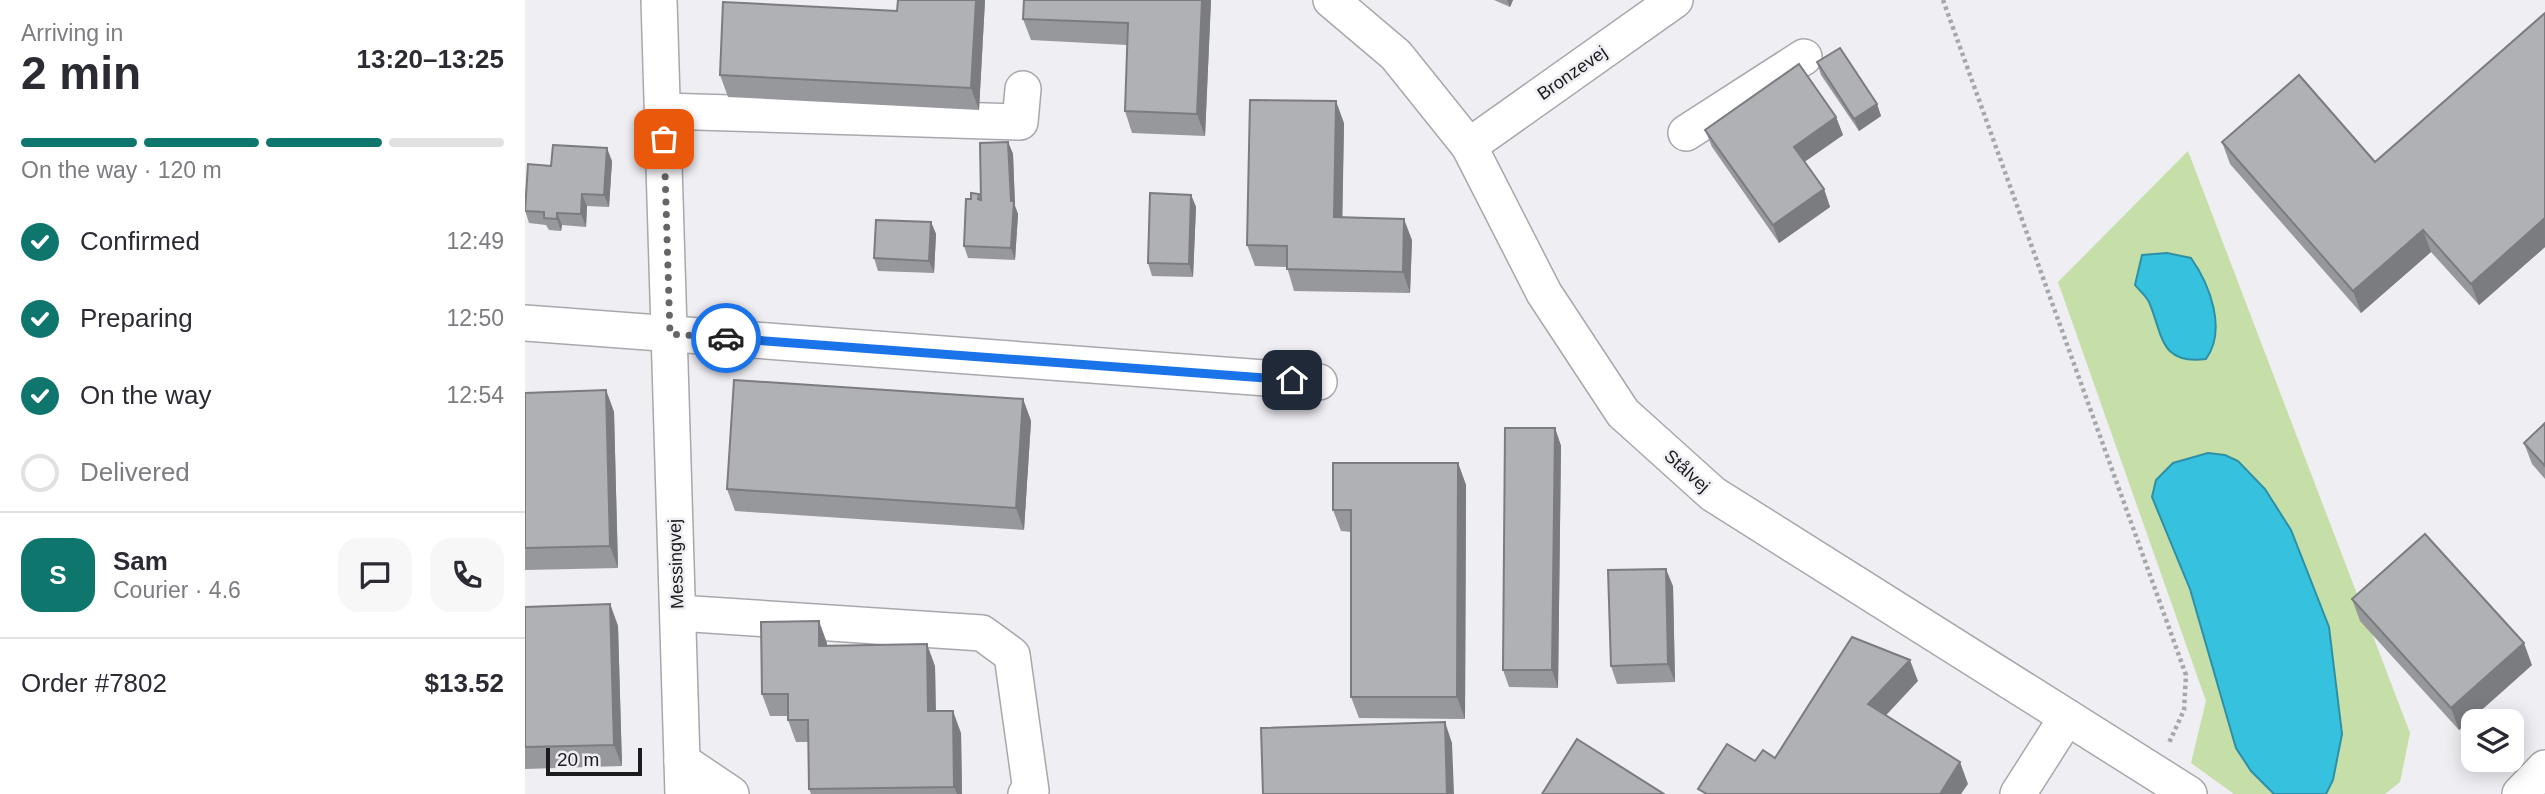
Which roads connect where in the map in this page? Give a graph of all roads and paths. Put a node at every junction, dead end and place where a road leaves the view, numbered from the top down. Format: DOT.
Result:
graph roads {
  1 [pos="659,0"];
  2 [pos="1331,0"];
  3 [pos="1675,0"];
  4 [pos="1943,0"];
  5 [pos="1804,57"];
  6 [pos="1023,89"];
  7 [pos="663,111"];
  8 [pos="1686,134"];
  9 [pos="1469,146"];
  10 [pos="525,323"];
  11 [pos="670,334"];
  12 [pos="1319,382"];
  13 [pos="678,613"];
  14 [pos="2067,717"];
  15 [pos="2545,768"];
  16 [pos="2156,772"];
  17 [pos="683,777"];
  18 [pos="731,794"];
  19 [pos="1026,794"];
  20 [pos="2018,794"];
  21 [pos="2189,794"];
  22 [pos="2520,794"];
  1 -- 7 [label="street, Messingvej"];
  2 -- 9 [label="street, Stålvej"];
  3 -- 9 [label="street, Bronzevej"];
  4 -- 16 [label="path"];
  5 -- 8 [label="street"];
  6 -- 7 [label="street"];
  7 -- 11 [label="street, Messingvej"];
  9 -- 14 [label="street, Stålvej"];
  10 -- 11 [label="street"];
  11 -- 12 [label="street"];
  11 -- 13 [label="street, Messingvej"];
  13 -- 17 [label="street, Messingvej"];
  13 -- 19 [label="street"];
  14 -- 16 [label="street, Stålvej"];
  14 -- 20 [label="street"];
  15 -- 22 [label="street"];
  16 -- 21 [label="street, Stålvej"];
  17 -- 18 [label="street"];
}
